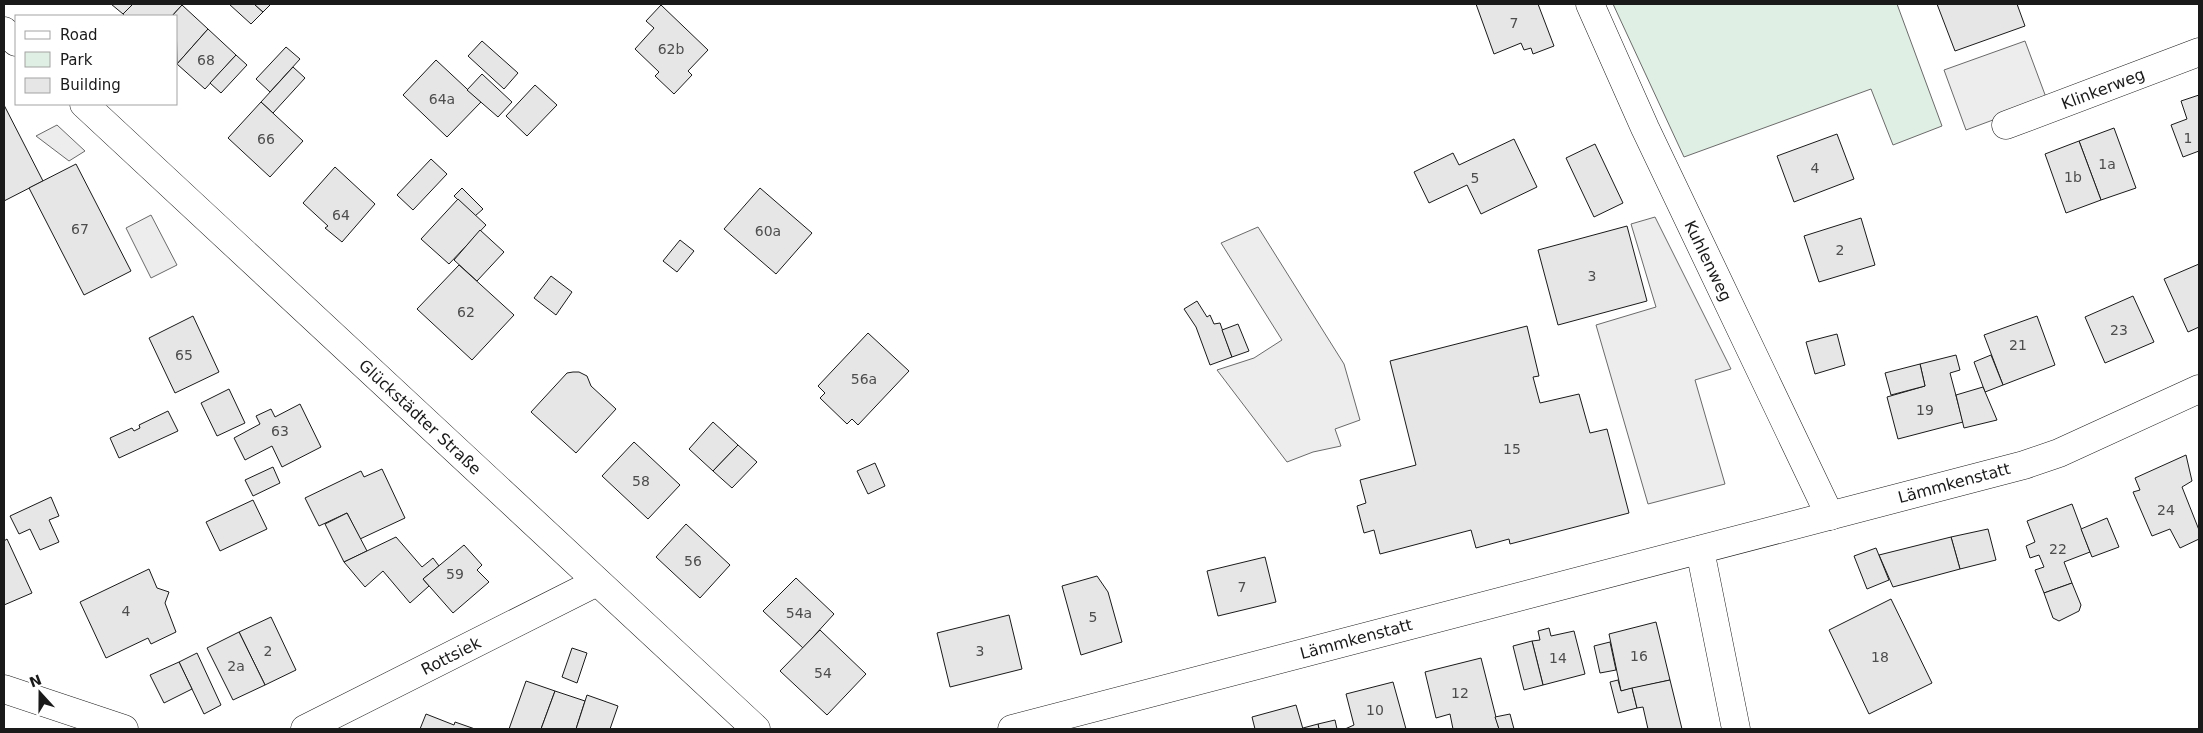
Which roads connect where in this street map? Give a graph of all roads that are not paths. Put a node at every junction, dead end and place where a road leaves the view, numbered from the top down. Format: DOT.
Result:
graph roads {
  1 [pos="1590,4"];
  2 [pos="4,31"];
  3 [pos="15,41"];
  4 [pos="2199,52"];
  5 [pos="85,105"];
  6 [pos="2006,125"];
  7 [pos="2199,389"];
  8 [pos="1830,516"];
  9 [pos="1700,550"];
  10 [pos="597,582"];
  11 [pos="4,689"];
  12 [pos="124,729"];
  13 [pos="305,729"];
  14 [pos="756,729"];
  15 [pos="1012,729"];
  16 [pos="1736,729"];
  1 -- 8 [label="street, Kuhlenweg"];
  2 -- 3 [label="street"];
  4 -- 6 [label="street, Klinkerweg"];
  5 -- 10 [label="street, Glückstädter Straße"];
  7 -- 8 [label="street, Lämmkenstatt"];
  8 -- 9 [label="street, Lämmkenstatt"];
  9 -- 15 [label="street, Lämmkenstatt"];
  9 -- 16 [label="street"];
  10 -- 13 [label="street, Rottsiek"];
  10 -- 14 [label="street, Glückstädter Straße"];
  11 -- 12 [label="street"];
}
